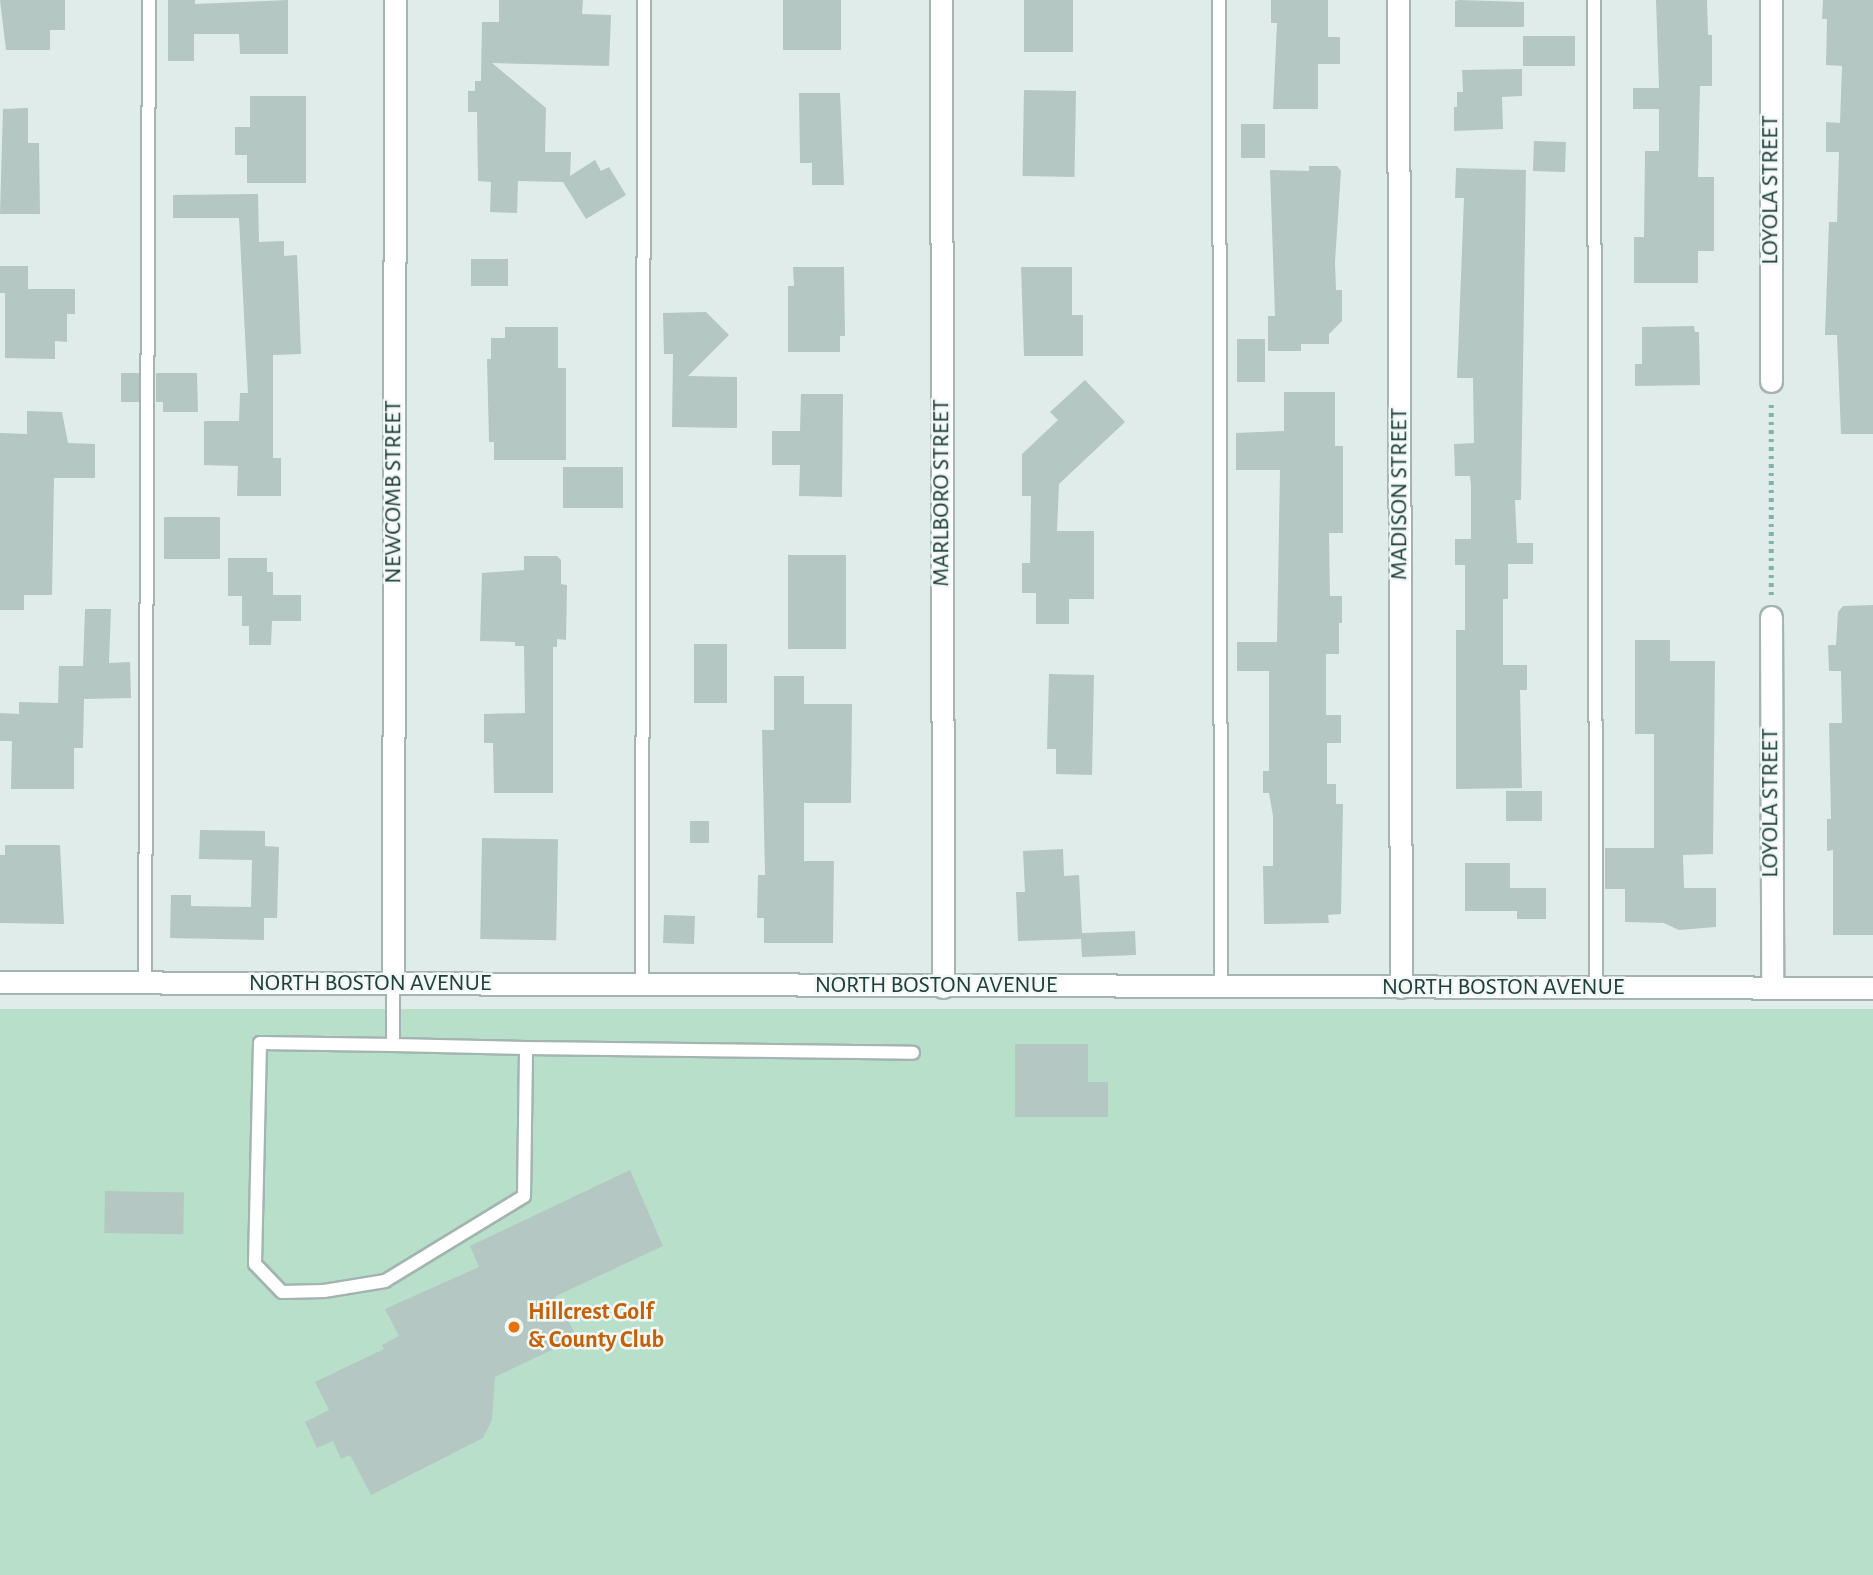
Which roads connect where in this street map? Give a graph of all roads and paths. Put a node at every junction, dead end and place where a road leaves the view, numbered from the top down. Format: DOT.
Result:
graph roads {
  1 [pos="149,0"];
  2 [pos="395,0"];
  3 [pos="644,0"];
  4 [pos="941,0"];
  5 [pos="1219,0"];
  6 [pos="1398,0"];
  7 [pos="1594,0"];
  8 [pos="1772,0"];
  9 [pos="1771,381"];
  10 [pos="1771,617"];
  11 [pos="0,982"];
  12 [pos="145,983"];
  13 [pos="393,984"];
  14 [pos="642,985"];
  15 [pos="1221,986"];
  16 [pos="943,987"];
  17 [pos="1401,988"];
  18 [pos="1596,988"];
  19 [pos="1772,988"];
  20 [pos="1873,988"];
  21 [pos="393,1045"];
  22 [pos="526,1048"];
  23 [pos="913,1053"];
  1 -- 12 [label="lane"];
  2 -- 13 [label="street, NEWCOMB STREET"];
  3 -- 14 [label="lane"];
  4 -- 16 [label="street, MARLBORO STREET"];
  5 -- 15 [label="lane"];
  6 -- 17 [label="street, MADISON STREET"];
  7 -- 18 [label="lane"];
  8 -- 9 [label="street, LOYOLA STREET"];
  9 -- 10 [label="path"];
  10 -- 19 [label="street, LOYOLA STREET"];
  11 -- 12 [label="street, NORTH BOSTON AVENUE"];
  12 -- 13 [label="street, NORTH BOSTON AVENUE"];
  13 -- 14 [label="street, NORTH BOSTON AVENUE"];
  13 -- 21 [label="lane"];
  14 -- 16 [label="street, NORTH BOSTON AVENUE"];
  15 -- 16 [label="street, NORTH BOSTON AVENUE"];
  15 -- 17 [label="street, NORTH BOSTON AVENUE"];
  17 -- 18 [label="street, NORTH BOSTON AVENUE"];
  18 -- 19 [label="street, NORTH BOSTON AVENUE"];
  19 -- 20 [label="street, NORTH BOSTON AVENUE"];
  21 -- 22 [label="lane"];
  21 -- 22 [label="lane"];
  22 -- 23 [label="lane"];
}
